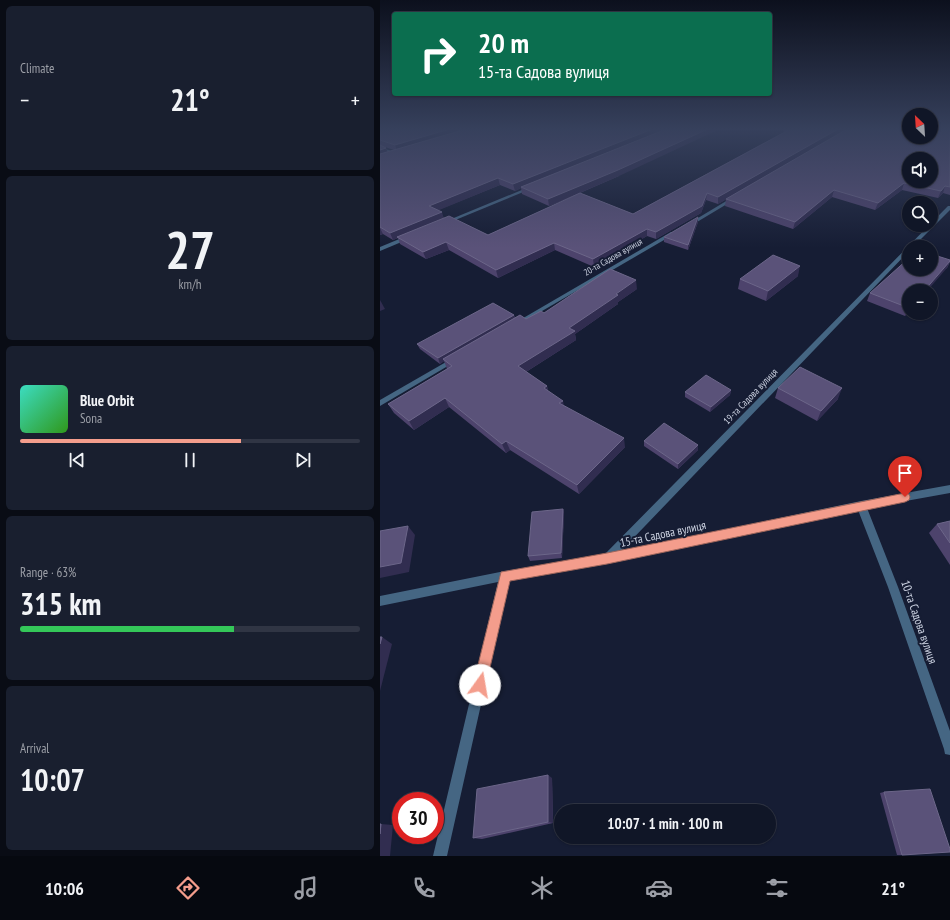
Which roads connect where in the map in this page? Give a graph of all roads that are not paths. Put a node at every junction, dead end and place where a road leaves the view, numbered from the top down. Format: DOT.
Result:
graph roads {
  1 [pos="534,187"];
  2 [pos="739,195"];
  3 [pos="950,206"];
  4 [pos="438,225"];
  5 [pos="684,227"];
  6 [pos="677,231"];
  7 [pos="416,234"];
  8 [pos="918,240"];
  9 [pos="380,249"];
  10 [pos="902,256"];
  11 [pos="508,329"];
  12 [pos="461,356"];
  13 [pos="380,403"];
  14 [pos="950,489"];
  15 [pos="861,505"];
  16 [pos="607,559"];
  17 [pos="505,576"];
  18 [pos="380,601"];
  19 [pos="950,749"];
  20 [pos="440,856"];
  1 -- 4 [label="street"];
  2 -- 5 [label="street"];
  3 -- 8 [label="street, 19-та Садова вулиця"];
  6 -- 11 [label="street, 20-та Садова вулиця"];
  7 -- 9 [label="street"];
  10 -- 16 [label="street, 19-та Садова вулиця"];
  12 -- 13 [label="street"];
  14 -- 15 [label="street, 15-та Садова вулиця"];
  15 -- 16 [label="street, 15-та Садова вулиця"];
  15 -- 19 [label="street, 10-та Садова вулиця"];
  16 -- 17 [label="street, 15-та Садова вулиця"];
  17 -- 18 [label="street, 15-та Садова вулиця"];
  17 -- 20 [label="street"];
}
